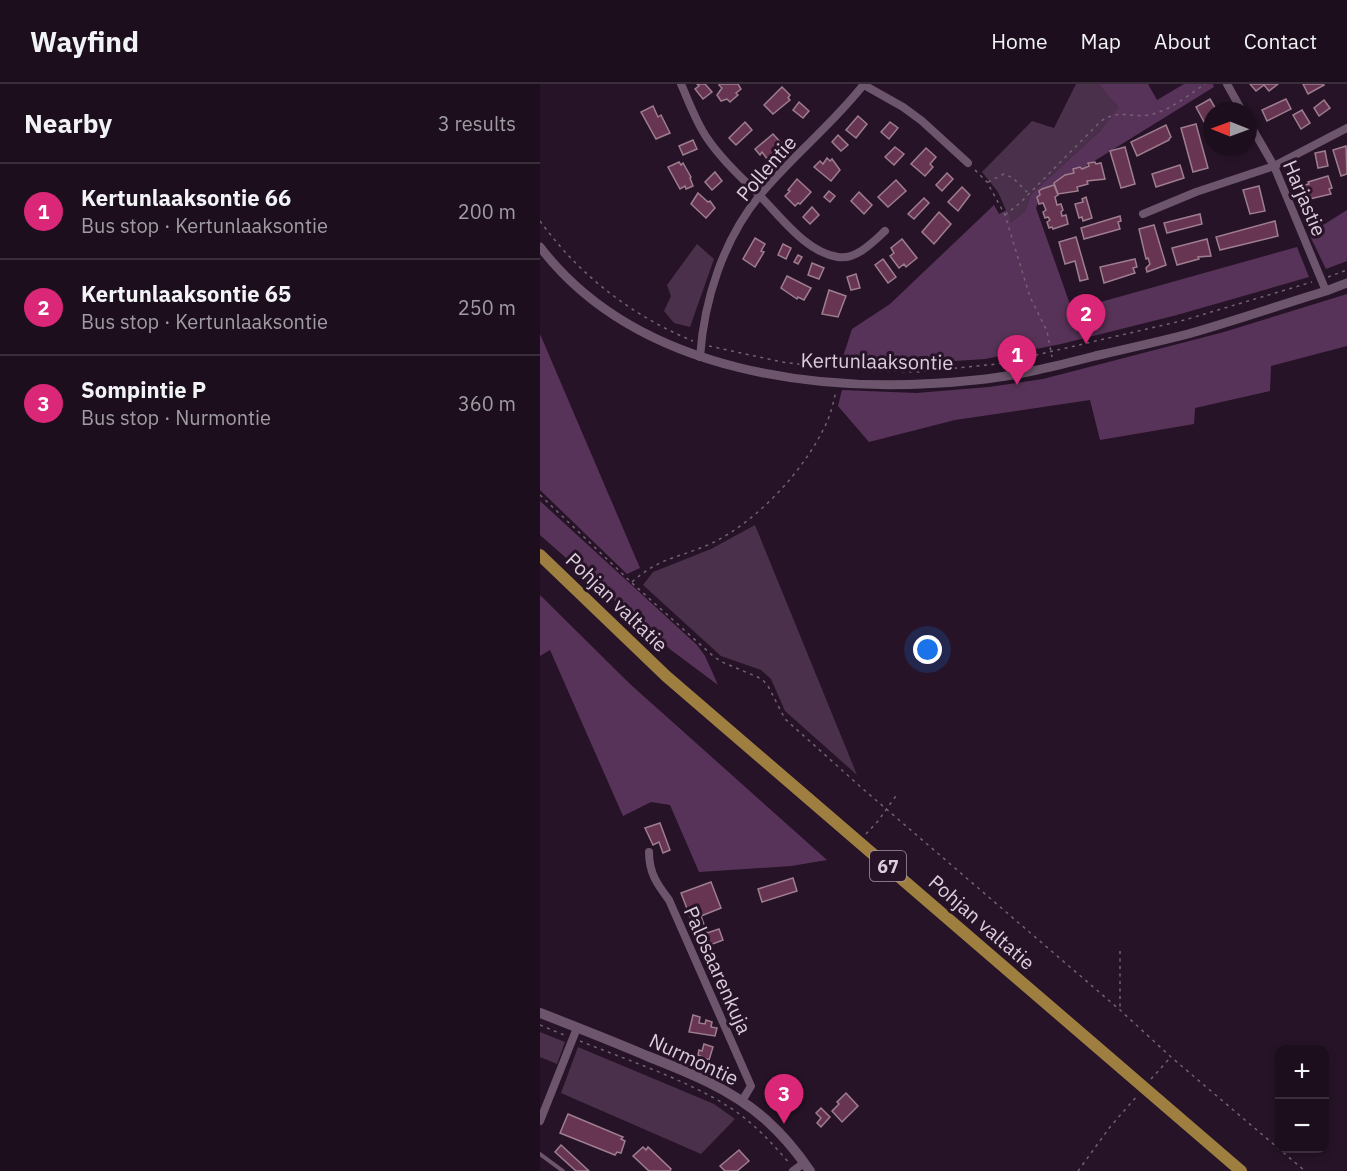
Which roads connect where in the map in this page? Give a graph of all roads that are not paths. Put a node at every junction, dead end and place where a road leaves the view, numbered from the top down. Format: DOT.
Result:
graph roads {
  1 [pos="681,84"];
  2 [pos="1227,84"];
  3 [pos="864,85"];
  4 [pos="1237,102"];
  5 [pos="1347,128"];
  6 [pos="1257,137"];
  7 [pos="968,163"];
  8 [pos="1274,166"];
  9 [pos="759,195"];
  10 [pos="1143,214"];
  11 [pos="885,231"];
  12 [pos="540,247"];
  13 [pos="1347,282"];
  14 [pos="1326,291"];
  15 [pos="700,357"];
  16 [pos="540,555"];
  17 [pos="649,852"];
  18 [pos="540,1013"];
  19 [pos="577,1028"];
  20 [pos="742,1101"];
  21 [pos="540,1121"];
  22 [pos="540,1154"];
  23 [pos="800,1169"];
  24 [pos="563,1171"];
  25 [pos="1241,1171"];
  1 -- 9 [label="street"];
  2 -- 4 [label="street"];
  3 -- 7 [label="street"];
  3 -- 9 [label="street, Pollentie"];
  5 -- 8 [label="street"];
  6 -- 8 [label="street, Harjastie"];
  8 -- 10 [label="street"];
  8 -- 14 [label="street, Harjastie"];
  9 -- 11 [label="street"];
  9 -- 15 [label="street, Pollentie"];
  12 -- 15 [label="street, Kertunlaaksontie"];
  13 -- 14 [label="street, Kertunlaaksontie"];
  14 -- 15 [label="street, Kertunlaaksontie"];
  16 -- 25 [label="highway, Pohjan valtatie / 67"];
  17 -- 20 [label="street, Palosaarenkuja"];
  18 -- 19 [label="main road, Nurmontie"];
  19 -- 20 [label="main road, Nurmontie"];
  19 -- 21 [label="street"];
  20 -- 23 [label="main road, Nurmontie"];
  22 -- 24 [label="lane"];
}
